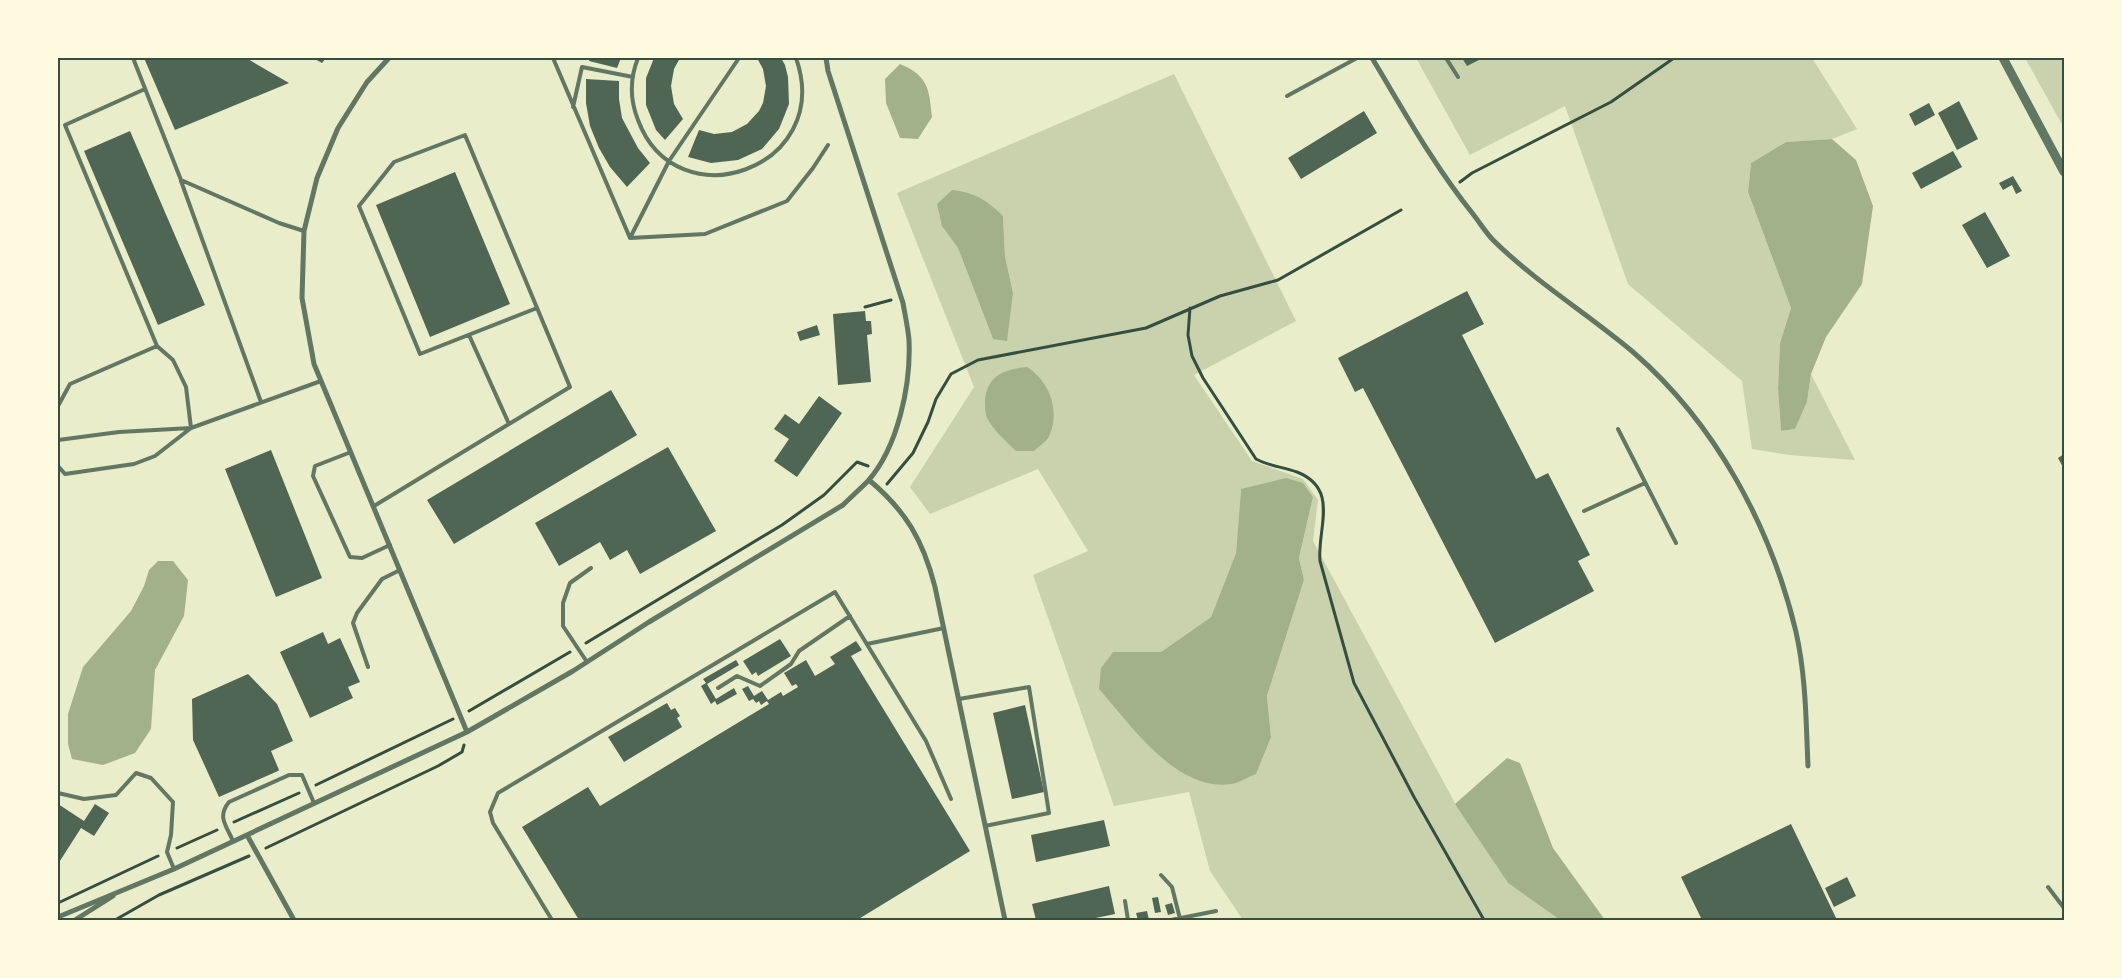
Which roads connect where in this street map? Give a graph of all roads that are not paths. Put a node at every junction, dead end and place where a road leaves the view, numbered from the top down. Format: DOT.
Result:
graph roads {
  1 [pos="133,58"];
  2 [pos="389,58"];
  3 [pos="553,58"];
  4 [pos="638,58"];
  5 [pos="739,58"];
  6 [pos="796,58"];
  7 [pos="826,58"];
  8 [pos="1357,58"];
  9 [pos="1372,58"];
  10 [pos="1446,58"];
  11 [pos="2003,58"];
  12 [pos="633,77"];
  13 [pos="1458,77"];
  14 [pos="145,89"];
  15 [pos="1287,96"];
  16 [pos="573,107"];
  17 [pos="828,145"];
  18 [pos="670,161"];
  19 [pos="2064,172"];
  20 [pos="181,180"];
  21 [pos="304,231"];
  22 [pos="630,238"];
  23 [pos="537,308"];
  24 [pos="469,334"];
  25 [pos="157,346"];
  26 [pos="321,381"];
  27 [pos="262,402"];
  28 [pos="58,406"];
  29 [pos="508,424"];
  30 [pos="191,428"];
  31 [pos="1618,430"];
  32 [pos="58,440"];
  33 [pos="351,452"];
  34 [pos="58,466"];
  35 [pos="869,480"];
  36 [pos="1645,483"];
  37 [pos="374,506"];
  38 [pos="1584,511"];
  39 [pos="1676,543"];
  40 [pos="390,545"];
  41 [pos="591,568"];
  42 [pos="400,570"];
  43 [pos="850,616"];
  44 [pos="944,628"];
  45 [pos="867,644"];
  46 [pos="587,662"];
  47 [pos="368,667"];
  48 [pos="718,688"];
  49 [pos="959,699"];
  50 [pos="467,732"];
  51 [pos="1808,766"];
  52 [pos="58,793"];
  53 [pos="951,799"];
  54 [pos="314,803"];
  55 [pos="985,826"];
  56 [pos="247,835"];
  57 [pos="233,841"];
  58 [pos="174,869"];
  59 [pos="1161,875"];
  60 [pos="2048,887"];
  61 [pos="122,891"];
  62 [pos="1125,901"];
  63 [pos="2064,908"];
  64 [pos="1216,911"];
  65 [pos="58,918"];
  66 [pos="1180,918"];
  67 [pos="75,920"];
  68 [pos="294,920"];
  69 [pos="552,920"];
  70 [pos="1004,920"];
  71 [pos="1128,920"];
  72 [pos="1171,920"];
  1 -- 14 [label="lane"];
  2 -- 21 [label="street"];
  3 -- 16 [label="lane"];
  4 -- 12 [label="lane"];
  5 -- 18 [label="lane"];
  6 -- 18 [label="lane"];
  7 -- 35 [label="street"];
  8 -- 15 [label="lane"];
  9 -- 51 [label="street"];
  10 -- 13 [label="lane"];
  11 -- 19 [label="street"];
  12 -- 16 [label="lane"];
  12 -- 18 [label="lane"];
  14 -- 20 [label="lane"];
  14 -- 25 [label="lane"];
  16 -- 22 [label="lane"];
  17 -- 22 [label="lane"];
  18 -- 22 [label="lane"];
  20 -- 21 [label="lane"];
  20 -- 27 [label="lane"];
  21 -- 26 [label="street"];
  23 -- 24 [label="lane"];
  23 -- 24 [label="lane"];
  23 -- 29 [label="lane"];
  24 -- 29 [label="lane"];
  25 -- 28 [label="lane"];
  25 -- 30 [label="lane"];
  26 -- 27 [label="lane"];
  26 -- 33 [label="street"];
  27 -- 30 [label="lane"];
  29 -- 37 [label="lane"];
  30 -- 32 [label="lane"];
  30 -- 34 [label="lane"];
  31 -- 36 [label="lane"];
  33 -- 37 [label="street"];
  33 -- 40 [label="lane"];
  35 -- 44 [label="street"];
  35 -- 46 [label="street"];
  36 -- 38 [label="lane"];
  36 -- 39 [label="lane"];
  37 -- 40 [label="street"];
  40 -- 42 [label="street"];
  41 -- 46 [label="lane"];
  42 -- 47 [label="lane"];
  42 -- 50 [label="street"];
  43 -- 45 [label="lane"];
  43 -- 48 [label="lane"];
  43 -- 69 [label="lane"];
  44 -- 45 [label="lane"];
  44 -- 49 [label="street"];
  45 -- 53 [label="lane"];
  46 -- 50 [label="street"];
  49 -- 55 [label="street"];
  49 -- 55 [label="lane"];
  50 -- 54 [label="street"];
  52 -- 58 [label="lane"];
  54 -- 56 [label="street"];
  54 -- 57 [label="lane"];
  55 -- 70 [label="street"];
  56 -- 57 [label="street"];
  56 -- 68 [label="street"];
  57 -- 58 [label="street"];
  58 -- 61 [label="street"];
  59 -- 66 [label="lane"];
  60 -- 63 [label="lane"];
  61 -- 65 [label="street"];
  61 -- 67 [label="street"];
  62 -- 71 [label="lane"];
  64 -- 66 [label="lane"];
  66 -- 72 [label="lane"];
}
